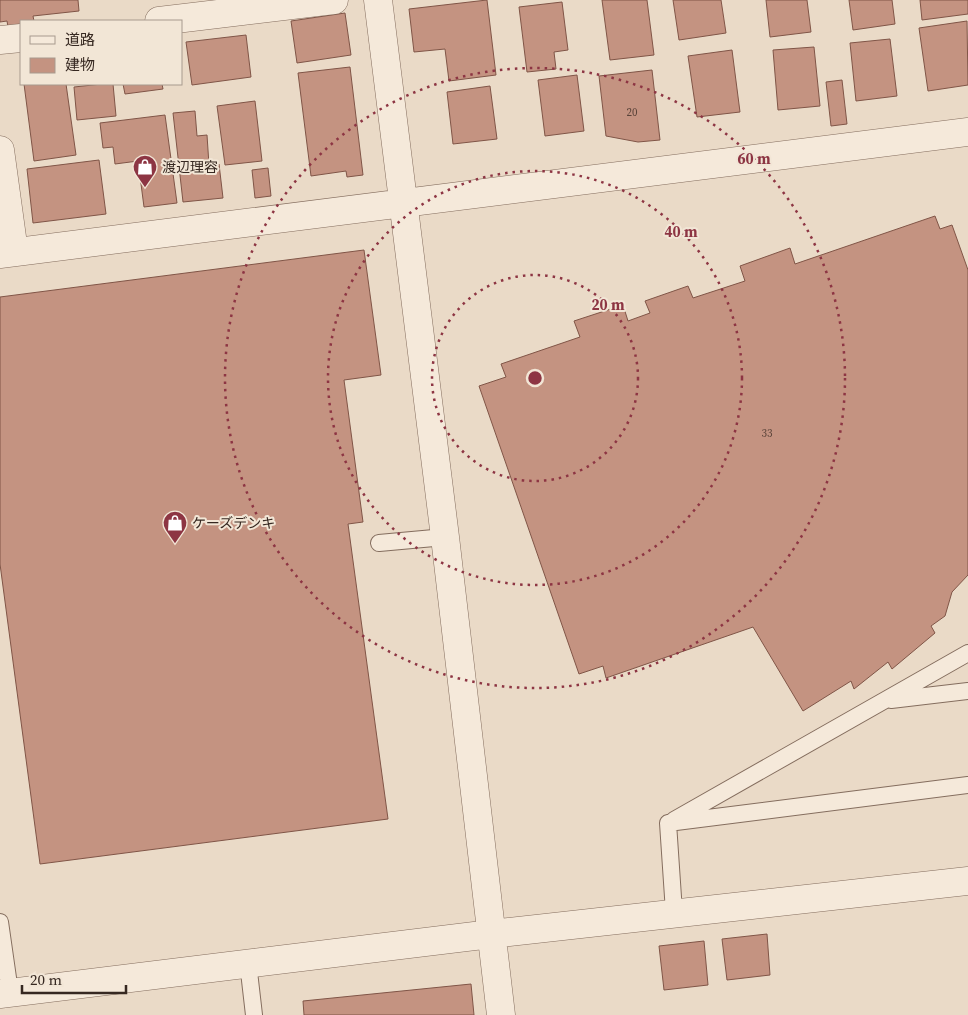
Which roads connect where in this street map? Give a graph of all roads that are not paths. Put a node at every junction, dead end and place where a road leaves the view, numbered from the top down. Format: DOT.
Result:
graph roads {
  1 [pos="334,0"];
  2 [pos="378,0"];
  3 [pos="167,20"];
  4 [pos="20,38"];
  5 [pos="0,40"];
  6 [pos="968,132"];
  7 [pos="0,150"];
  8 [pos="403,203"];
  9 [pos="7,253"];
  10 [pos="445,537"];
  11 [pos="379,543"];
  12 [pos="968,653"];
  13 [pos="968,691"];
  14 [pos="884,701"];
  15 [pos="968,785"];
  16 [pos="668,824"];
  17 [pos="968,881"];
  18 [pos="674,912"];
  19 [pos="0,922"];
  20 [pos="491,934"];
  21 [pos="248,964"];
  22 [pos="5,993"];
  23 [pos="254,1015"];
  24 [pos="501,1015"];
  1 -- 3 [label="street"];
  2 -- 8 [label="street"];
  4 -- 5 [label="street"];
  6 -- 8 [label="street"];
  7 -- 9 [label="street"];
  8 -- 9 [label="street"];
  8 -- 10 [label="street"];
  10 -- 11 [label="lane"];
  10 -- 20 [label="street"];
  12 -- 14 [label="lane"];
  13 -- 14 [label="lane"];
  14 -- 16 [label="lane"];
  15 -- 16 [label="lane"];
  16 -- 18 [label="lane"];
  17 -- 18 [label="street"];
  18 -- 20 [label="street"];
  19 -- 22 [label="lane"];
  20 -- 21 [label="street"];
  20 -- 24 [label="street"];
  21 -- 22 [label="street"];
  21 -- 23 [label="lane"];
}
